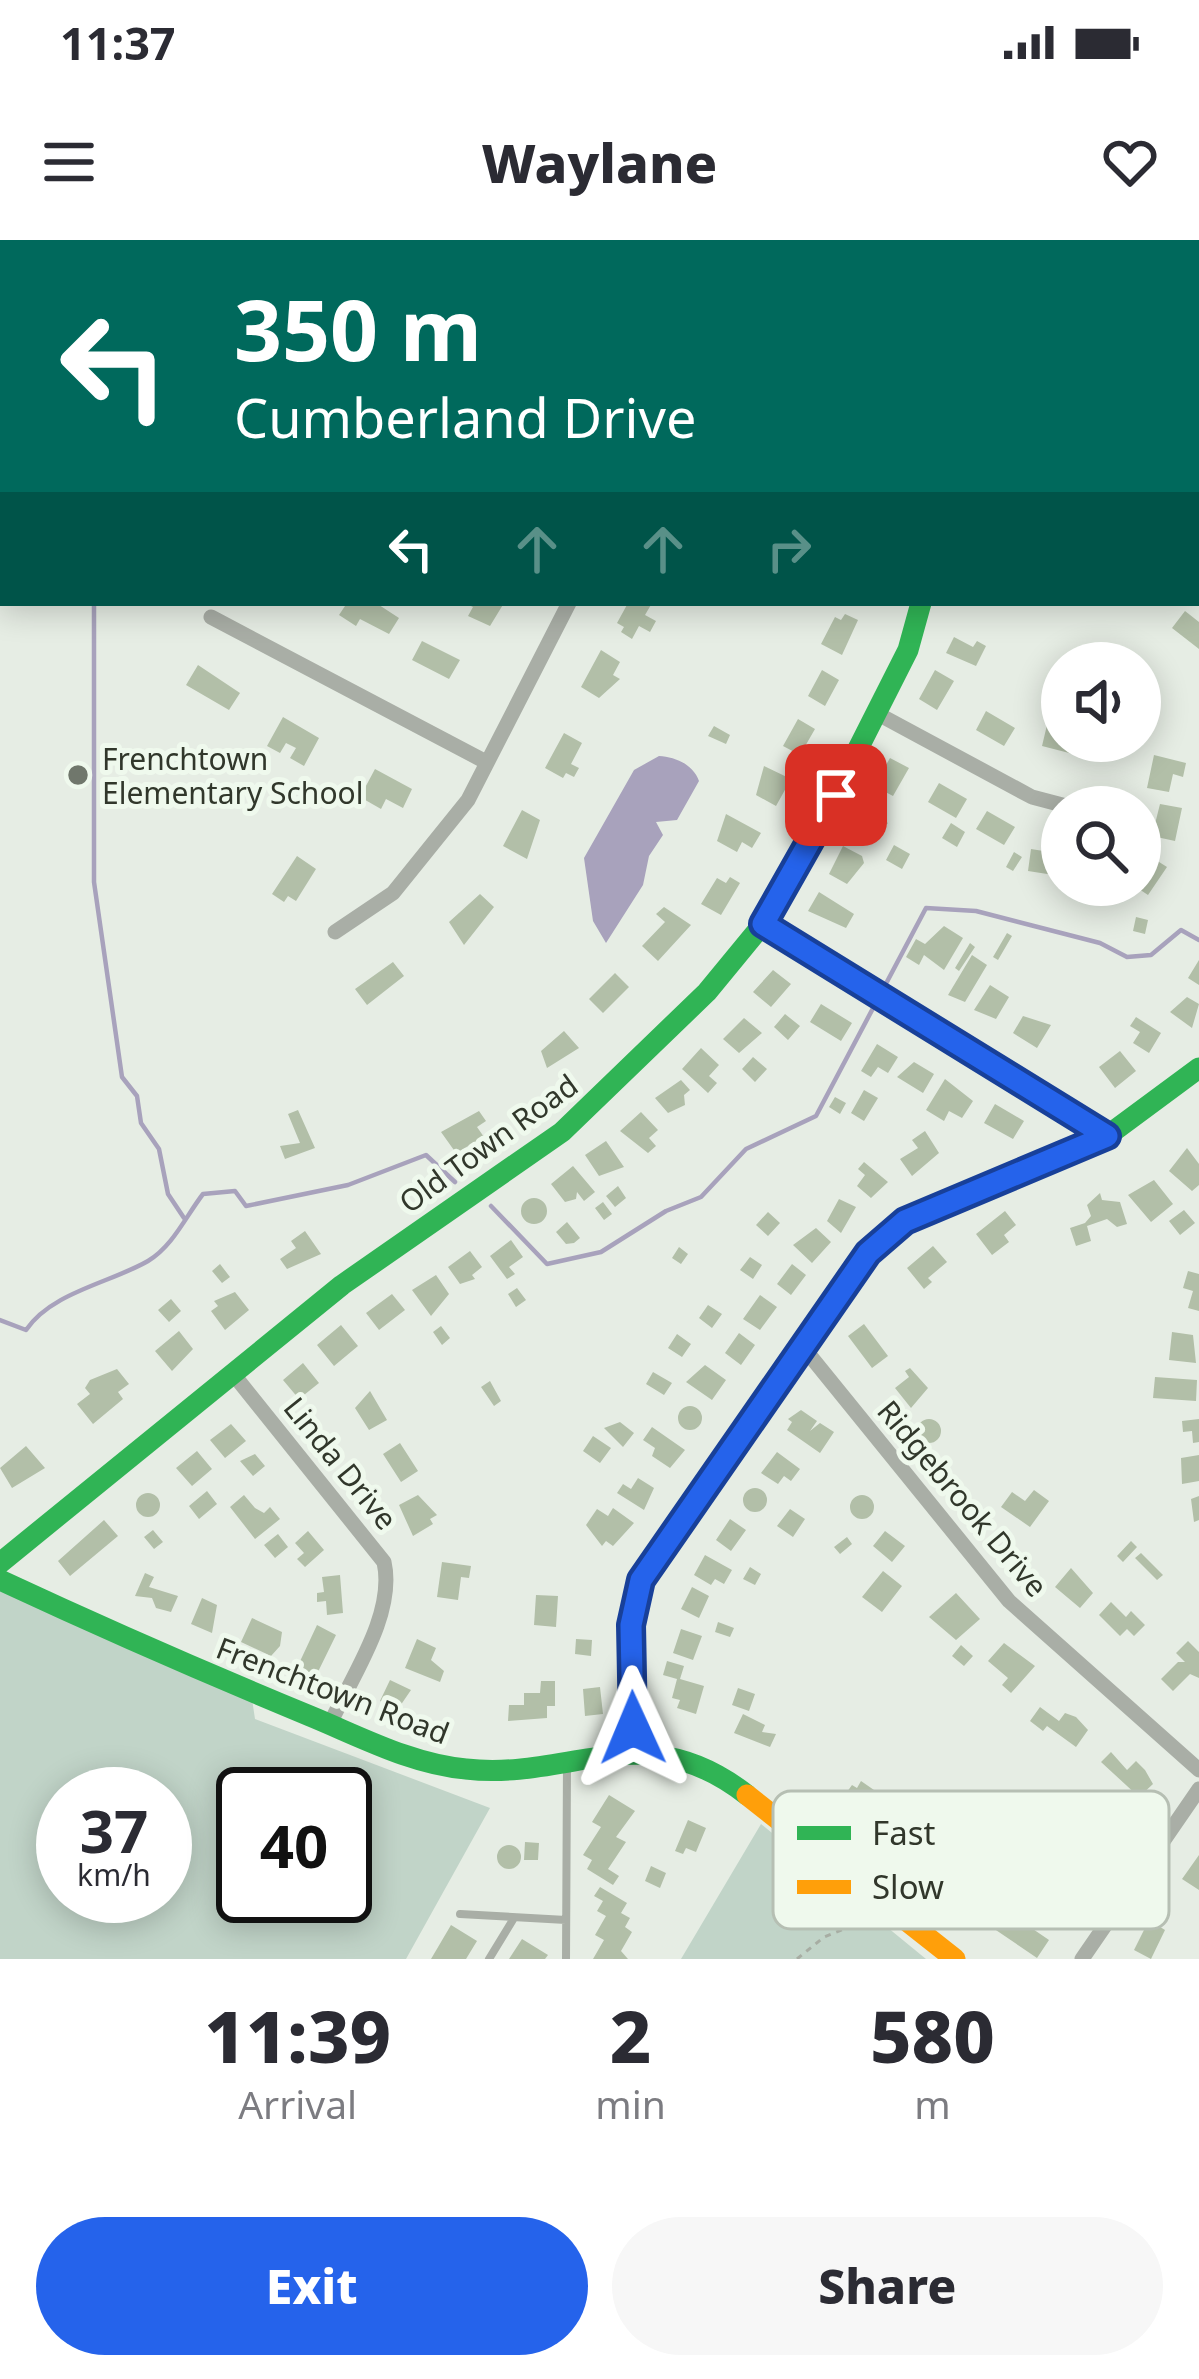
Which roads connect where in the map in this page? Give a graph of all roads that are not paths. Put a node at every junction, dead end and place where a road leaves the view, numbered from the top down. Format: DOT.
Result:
graph roads {
  1 [pos="566,606"];
  2 [pos="920,606"];
  3 [pos="212,617"];
  4 [pos="878,714"];
  5 [pos="486,762"];
  6 [pos="1041,799"];
  7 [pos="763,924"];
  8 [pos="335,932"];
  9 [pos="1199,1068"];
  10 [pos="1107,1136"];
  11 [pos="803,1346"];
  12 [pos="234,1375"];
  13 [pos="0,1563"];
  14 [pos="0,1580"];
  15 [pos="329,1726"];
  16 [pos="634,1750"];
  17 [pos="567,1760"];
  18 [pos="1199,1770"];
  19 [pos="1199,1789"];
  20 [pos="773,1816"];
  21 [pos="1169,1833"];
  22 [pos="460,1914"];
  23 [pos="514,1918"];
  24 [pos="566,1920"];
  25 [pos="916,1929"];
  26 [pos="1103,1929"];
  27 [pos="489,1959"];
  28 [pos="566,1959"];
  29 [pos="955,1959"];
  30 [pos="1082,1959"];
  1 -- 5 [label="street"];
  2 -- 4 [label="street, Old Town Road"];
  3 -- 5 [label="street"];
  4 -- 6 [label="street"];
  4 -- 7 [label="street, Old Town Road"];
  5 -- 8 [label="street"];
  7 -- 10 [label="street"];
  7 -- 12 [label="street, Old Town Road"];
  9 -- 10 [label="street"];
  10 -- 11 [label="street"];
  11 -- 16 [label="street"];
  11 -- 18 [label="street, Ridgebrook Drive"];
  12 -- 13 [label="street, Old Town Road"];
  12 -- 15 [label="street, Linda Drive"];
  14 -- 15 [label="street, Frenchtown Road"];
  15 -- 17 [label="street, Frenchtown Road"];
  16 -- 17 [label="street, Frenchtown Road"];
  16 -- 20 [label="street, Frenchtown Road"];
  17 -- 24 [label="lane"];
  19 -- 21 [label="street"];
  22 -- 23 [label="lane"];
  23 -- 24 [label="lane"];
  23 -- 27 [label="lane"];
  24 -- 28 [label="lane"];
  25 -- 29 [label="street, Frenchtown Road"];
  26 -- 30 [label="street"];
}
